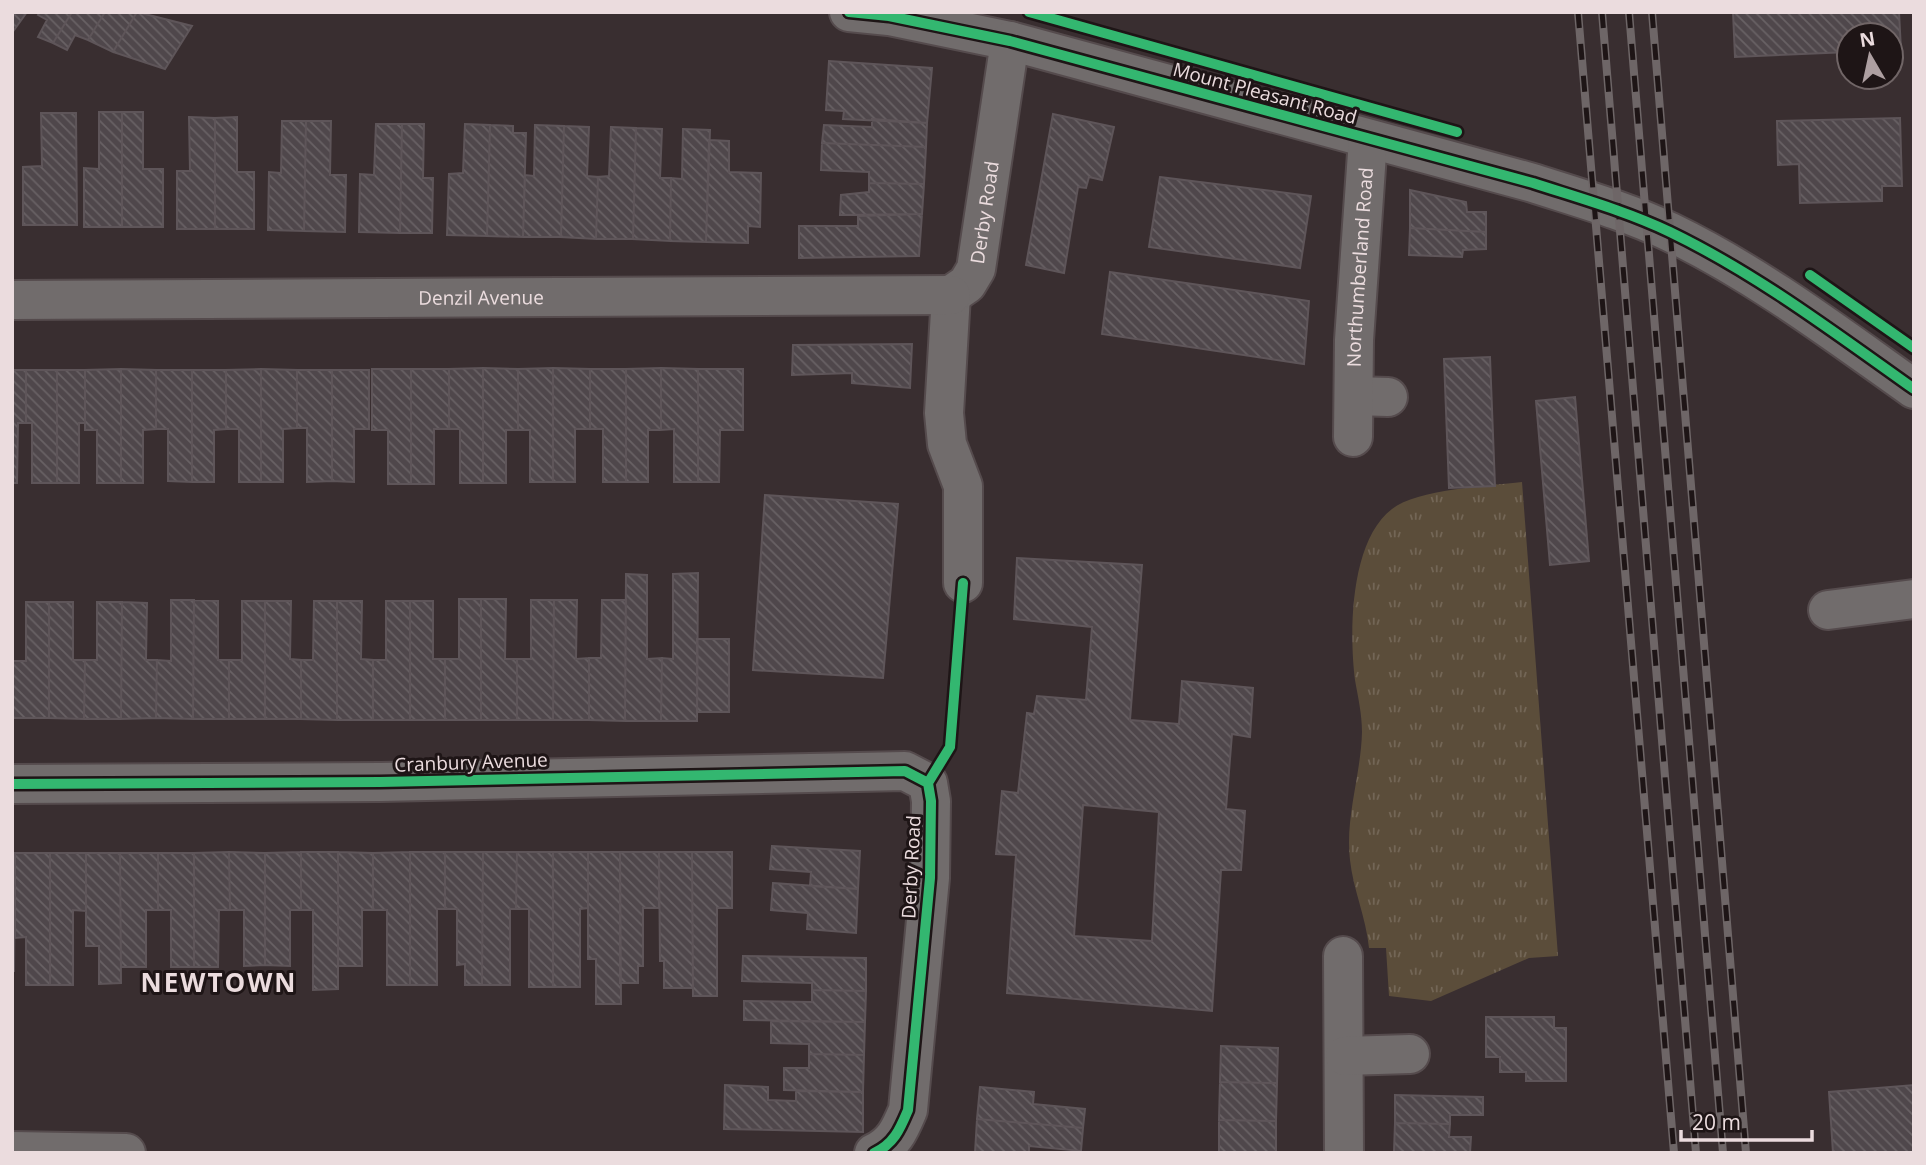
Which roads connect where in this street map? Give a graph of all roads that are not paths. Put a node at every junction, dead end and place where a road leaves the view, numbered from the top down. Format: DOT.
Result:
graph roads {
  1 [pos="849,12"];
  2 [pos="1010,41"];
  3 [pos="1368,139"];
  4 [pos="951,295"];
  5 [pos="12,300"];
  6 [pos="1914,389"];
  7 [pos="1353,437"];
  8 [pos="963,583"];
  9 [pos="1914,599"];
  10 [pos="1828,610"];
  11 [pos="928,783"];
  12 [pos="12,784"];
  13 [pos="1343,956"];
  14 [pos="1410,1054"];
  15 [pos="1345,1056"];
  16 [pos="12,1151"];
  17 [pos="882,1151"];
  18 [pos="127,1153"];
  19 [pos="1344,1153"];
  1 -- 2 [label="street, Mount Pleasant Road"];
  2 -- 3 [label="street, Mount Pleasant Road"];
  2 -- 4 [label="street, Derby Road"];
  3 -- 6 [label="street, Mount Pleasant Road"];
  3 -- 7 [label="street, Northumberland Road"];
  4 -- 5 [label="street, Denzil Avenue"];
  4 -- 8 [label="street"];
  9 -- 10 [label="street"];
  11 -- 12 [label="street, Cranbury Avenue"];
  11 -- 17 [label="street, Derby Road"];
  13 -- 15 [label="street"];
  14 -- 15 [label="street"];
  15 -- 19 [label="street"];
  16 -- 18 [label="street"];
}
